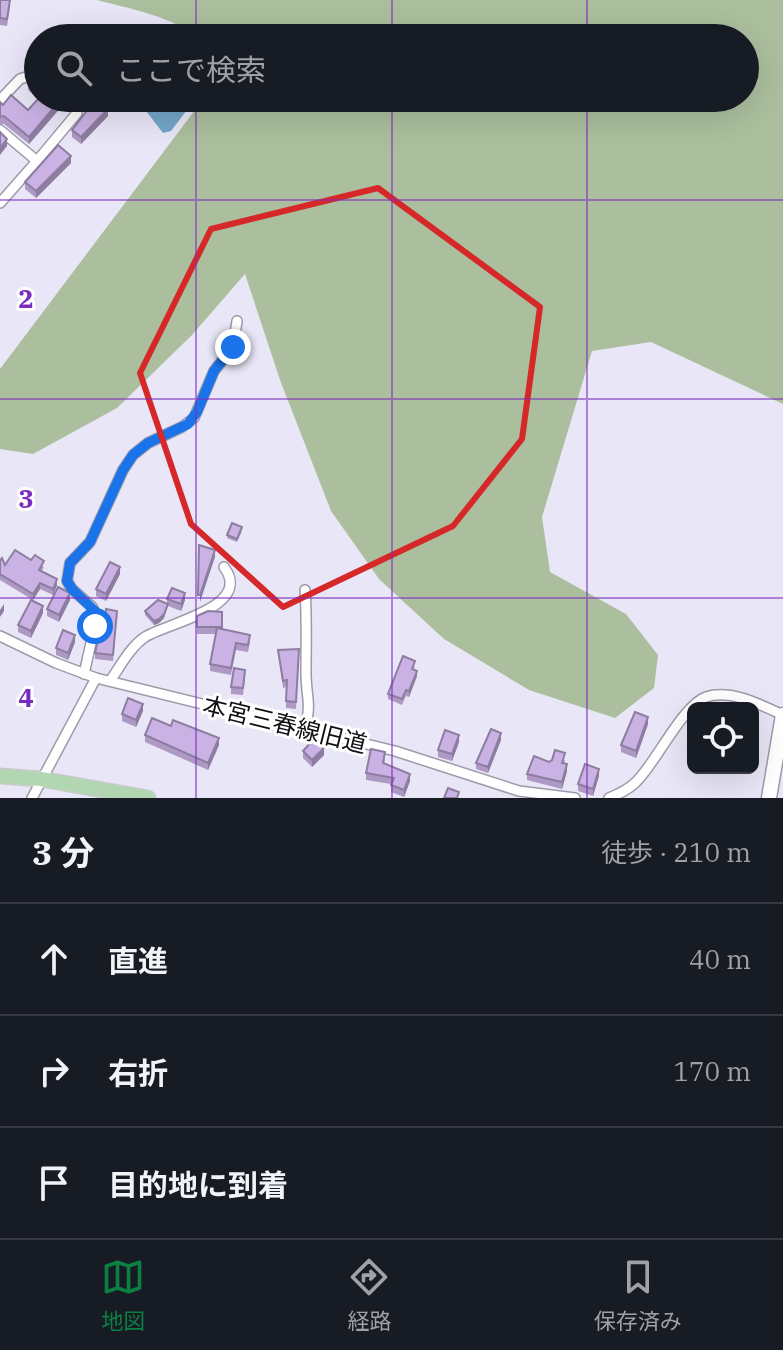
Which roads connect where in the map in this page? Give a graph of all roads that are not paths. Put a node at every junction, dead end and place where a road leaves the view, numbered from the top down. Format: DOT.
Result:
graph roads {
  1 [pos="24,78"];
  2 [pos="0,100"];
  3 [pos="77,113"];
  4 [pos="0,130"];
  5 [pos="37,161"];
  6 [pos="0,203"];
  7 [pos="237,321"];
  8 [pos="224,567"];
  9 [pos="305,590"];
  10 [pos="0,636"];
  11 [pos="84,674"];
  12 [pos="96,678"];
  13 [pos="110,681"];
  14 [pos="783,715"];
  15 [pos="305,729"];
  16 [pos="0,776"];
  17 [pos="41,779"];
  18 [pos="32,798"];
  19 [pos="148,798"];
  20 [pos="575,798"];
  21 [pos="609,798"];
  22 [pos="769,798"];
  1 -- 2 [label="street"];
  3 -- 5 [label="street"];
  4 -- 5 [label="street"];
  5 -- 6 [label="street"];
  7 -- 11 [label="street"];
  8 -- 13 [label="street"];
  9 -- 15 [label="street"];
  10 -- 11 [label="street, 本宮三春線旧道"];
  11 -- 12 [label="street, 本宮三春線旧道"];
  12 -- 13 [label="street, 本宮三春線旧道"];
  12 -- 17 [label="street"];
  13 -- 15 [label="street, 本宮三春線旧道"];
  14 -- 21 [label="street"];
  14 -- 22 [label="street"];
  15 -- 20 [label="street, 本宮三春線旧道"];
  16 -- 17 [label="main road"];
  17 -- 18 [label="street"];
  17 -- 19 [label="main road"];
}
